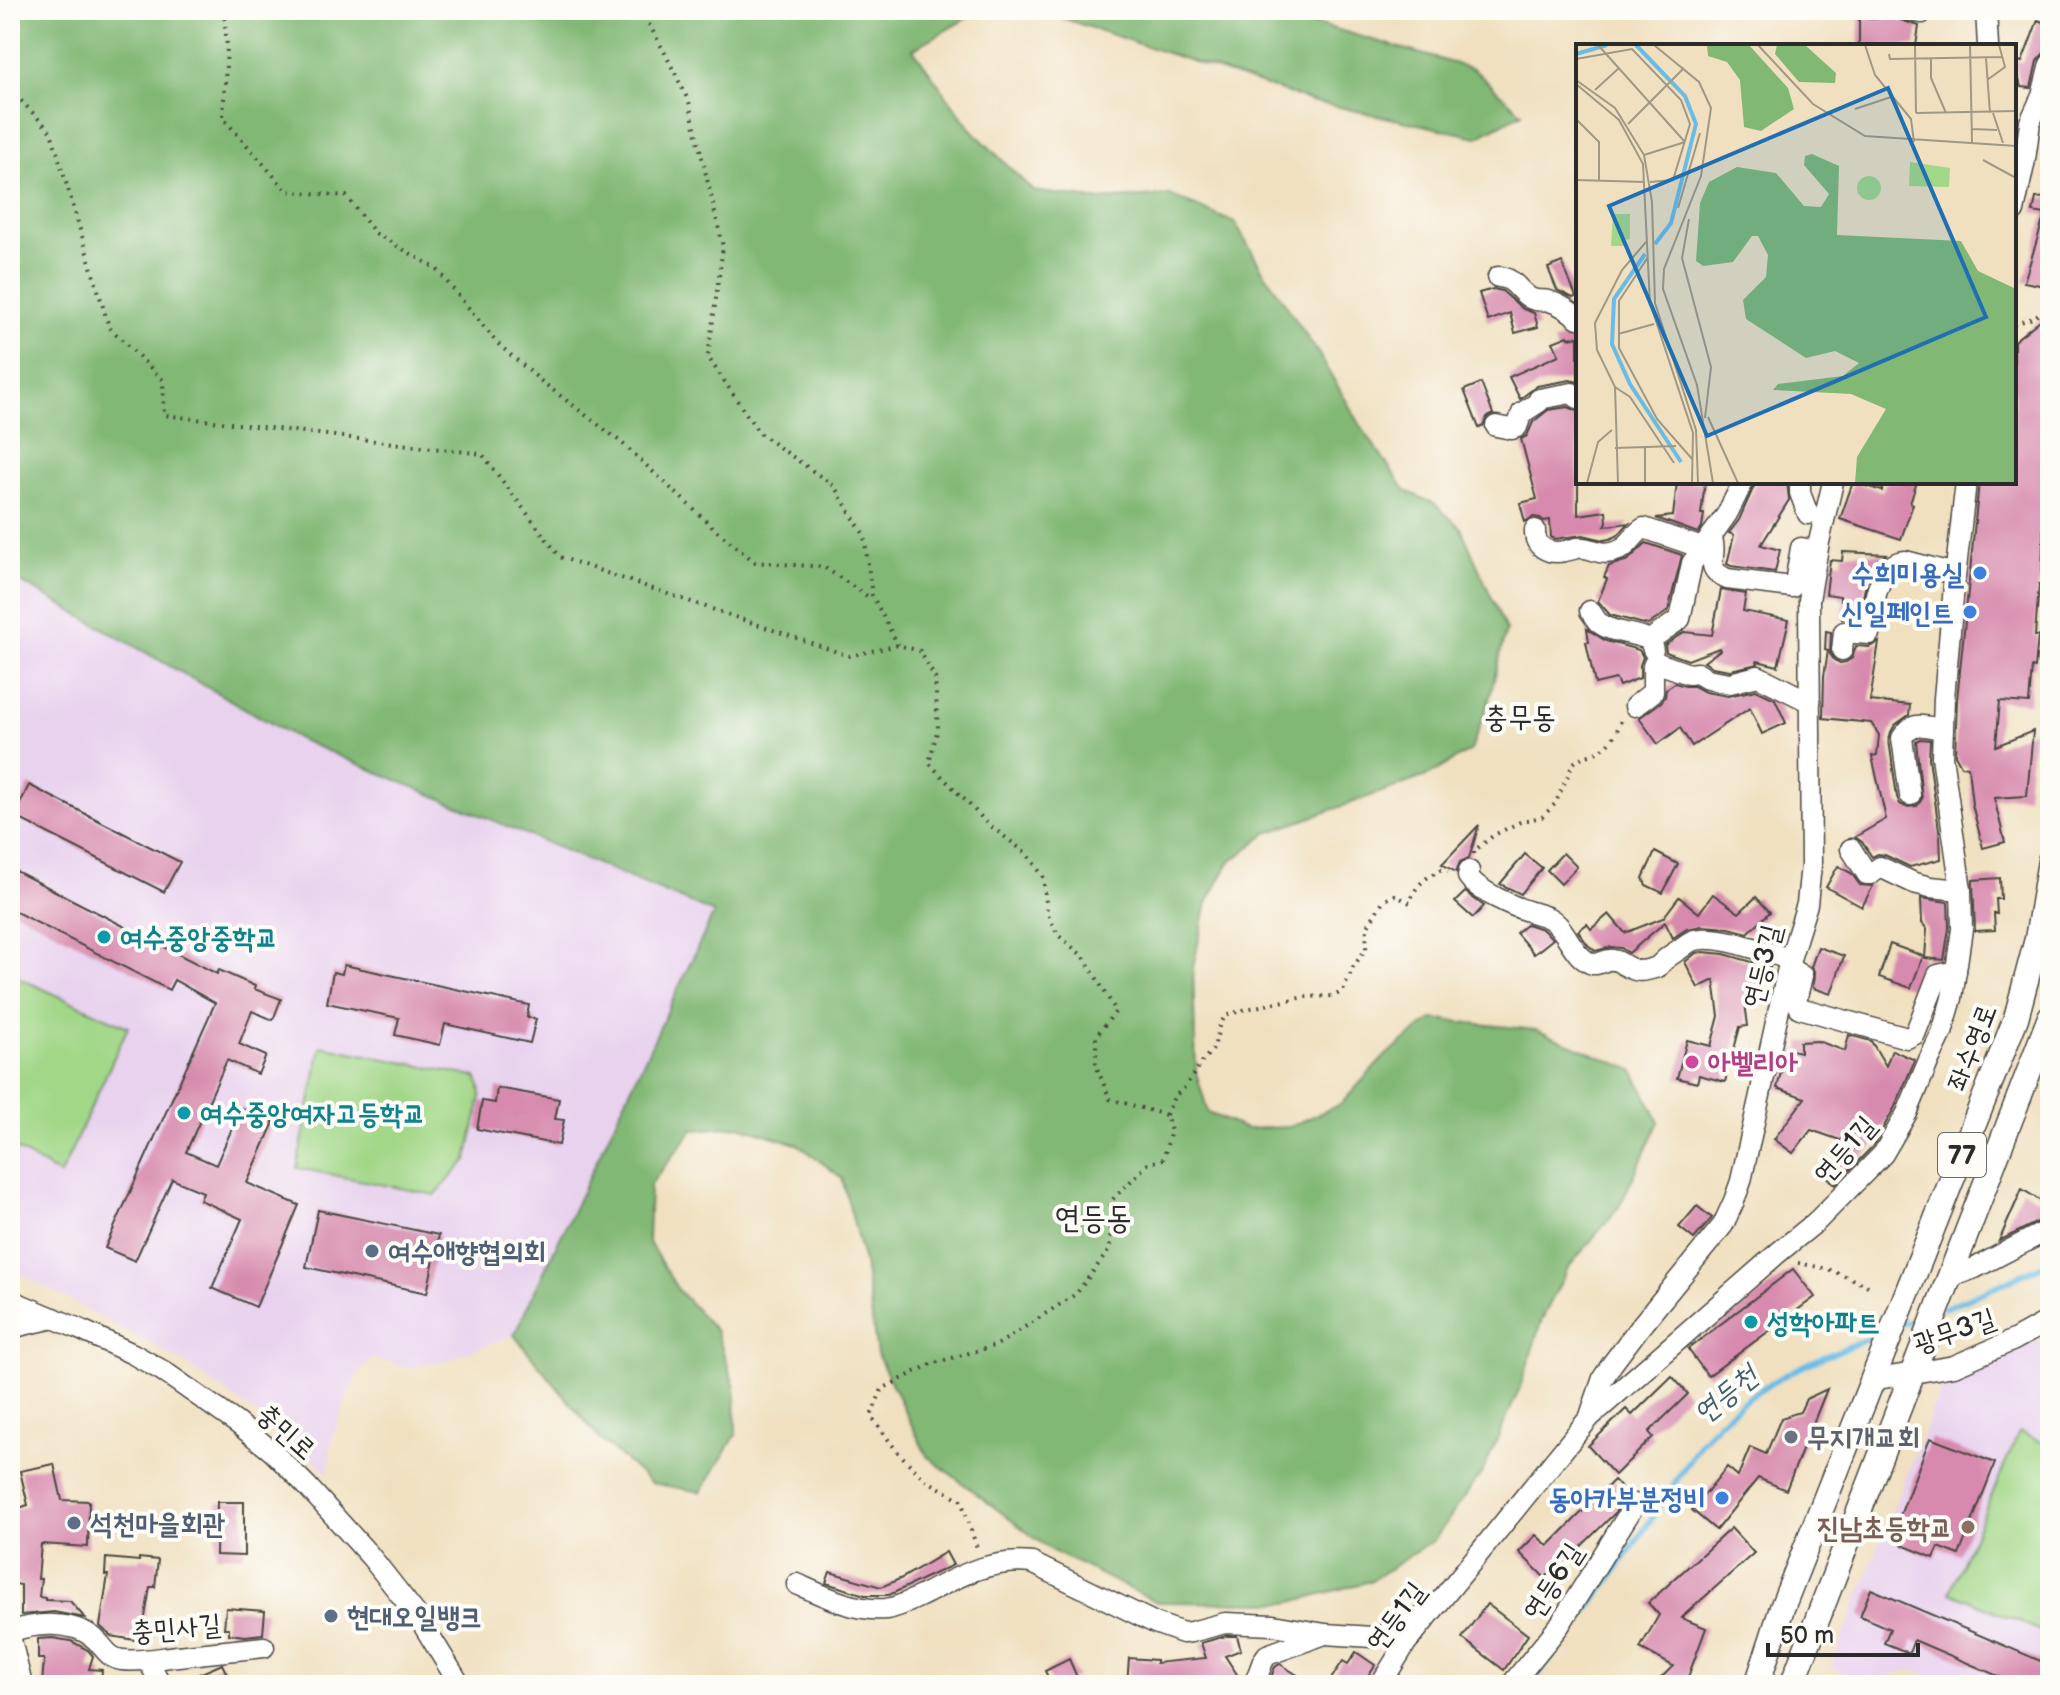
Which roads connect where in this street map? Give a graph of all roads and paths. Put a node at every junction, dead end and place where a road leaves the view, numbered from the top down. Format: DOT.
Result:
graph roads {
  1 [pos="224,10"];
  2 [pos="641,10"];
  3 [pos="1908,10"];
  4 [pos="1923,10"];
  5 [pos="1986,10"];
  6 [pos="1988,44"];
  7 [pos="2050,64"];
  8 [pos="10,89"];
  9 [pos="2022,120"];
  10 [pos="2016,202"];
  11 [pos="1498,277"];
  12 [pos="2050,306"];
  13 [pos="1576,317"];
  14 [pos="2016,323"];
  15 [pos="1576,396"];
  16 [pos="1496,426"];
  17 [pos="1742,484"];
  18 [pos="1800,484"];
  19 [pos="1833,484"];
  20 [pos="1966,484"];
  21 [pos="1808,514"];
  22 [pos="1535,530"];
  23 [pos="1707,542"];
  24 [pos="1817,551"];
  25 [pos="1955,574"];
  26 [pos="872,595"];
  27 [pos="1590,611"];
  28 [pos="1650,640"];
  29 [pos="898,645"];
  30 [pos="1842,650"];
  31 [pos="1655,662"];
  32 [pos="1810,702"];
  33 [pos="1635,706"];
  34 [pos="1943,729"];
  35 [pos="1910,795"];
  36 [pos="1851,849"];
  37 [pos="2050,861"];
  38 [pos="1470,876"];
  39 [pos="1961,890"];
  40 [pos="1789,963"];
  41 [pos="1956,971"];
  42 [pos="2040,976"];
  43 [pos="2050,1017"];
  44 [pos="1166,1115"];
  45 [pos="2050,1229"];
  46 [pos="1791,1261"];
  47 [pos="1950,1277"];
  48 [pos="1868,1286"];
  49 [pos="10,1300"];
  50 [pos="54,1318"];
  51 [pos="2050,1320"];
  52 [pos="10,1328"];
  53 [pos="1912,1374"];
  54 [pos="1872,1380"];
  55 [pos="1590,1417"];
  56 [pos="1635,1504"];
  57 [pos="993,1564"];
  58 [pos="797,1584"];
  59 [pos="1431,1611"];
  60 [pos="10,1634"];
  61 [pos="1325,1634"];
  62 [pos="264,1647"];
  63 [pos="148,1660"];
  64 [pos="22,1685"];
  65 [pos="161,1685"];
  66 [pos="460,1685"];
  67 [pos="1254,1685"];
  68 [pos="1380,1685"];
  69 [pos="1511,1685"];
  70 [pos="1757,1685"];
  71 [pos="1792,1685"];
  1 -- 26 [label="path"];
  2 -- 26 [label="path"];
  3 -- 4 [label="street"];
  5 -- 6 [label="street"];
  7 -- 9 [label="street"];
  8 -- 29 [label="path"];
  9 -- 10 [label="street"];
  11 -- 13 [label="street"];
  12 -- 14 [label="path"];
  15 -- 16 [label="street"];
  17 -- 23 [label="street"];
  18 -- 21 [label="street"];
  19 -- 24 [label="street, 연등3길"];
  20 -- 25 [label="street, 연등1길"];
  22 -- 23 [label="street"];
  23 -- 24 [label="street"];
  23 -- 28 [label="street"];
  24 -- 32 [label="street, 연등3길"];
  25 -- 30 [label="street"];
  25 -- 34 [label="street, 연등1길"];
  26 -- 29 [label="path"];
  27 -- 28 [label="street"];
  28 -- 31 [label="street"];
  29 -- 44 [label="path"];
  31 -- 32 [label="street"];
  31 -- 33 [label="street"];
  32 -- 40 [label="street, 연등3길"];
  33 -- 38 [label="path"];
  34 -- 35 [label="street"];
  34 -- 39 [label="street, 연등1길"];
  36 -- 39 [label="street"];
  37 -- 42 [label="main road, 좌수영로 / 77"];
  38 -- 40 [label="street"];
  38 -- 44 [label="path"];
  39 -- 41 [label="street, 연등1길"];
  40 -- 41 [label="street"];
  40 -- 55 [label="street, 연등3길"];
  41 -- 55 [label="street, 연등1길"];
  42 -- 54 [label="main road, 좌수영로 / 77"];
  43 -- 47 [label="main road, 77"];
  44 -- 57 [label="path"];
  45 -- 47 [label="street"];
  46 -- 48 [label="path"];
  47 -- 53 [label="main road"];
  49 -- 50 [label="street, 충민로"];
  50 -- 52 [label="street"];
  50 -- 66 [label="street, 충민로"];
  51 -- 53 [label="street, 광무3길"];
  53 -- 54 [label="street, 광무3길"];
  53 -- 71 [label="main road"];
  54 -- 70 [label="main road"];
  55 -- 59 [label="street, 연등1길"];
  56 -- 69 [label="street, 연등6길"];
  57 -- 58 [label="street"];
  57 -- 61 [label="street"];
  59 -- 61 [label="street"];
  59 -- 68 [label="street, 연등1길"];
  60 -- 63 [label="street, 충민사길"];
  60 -- 64 [label="street, 충민사길"];
  61 -- 67 [label="street"];
  62 -- 63 [label="street, 충민사길"];
  63 -- 65 [label="street"];
}
